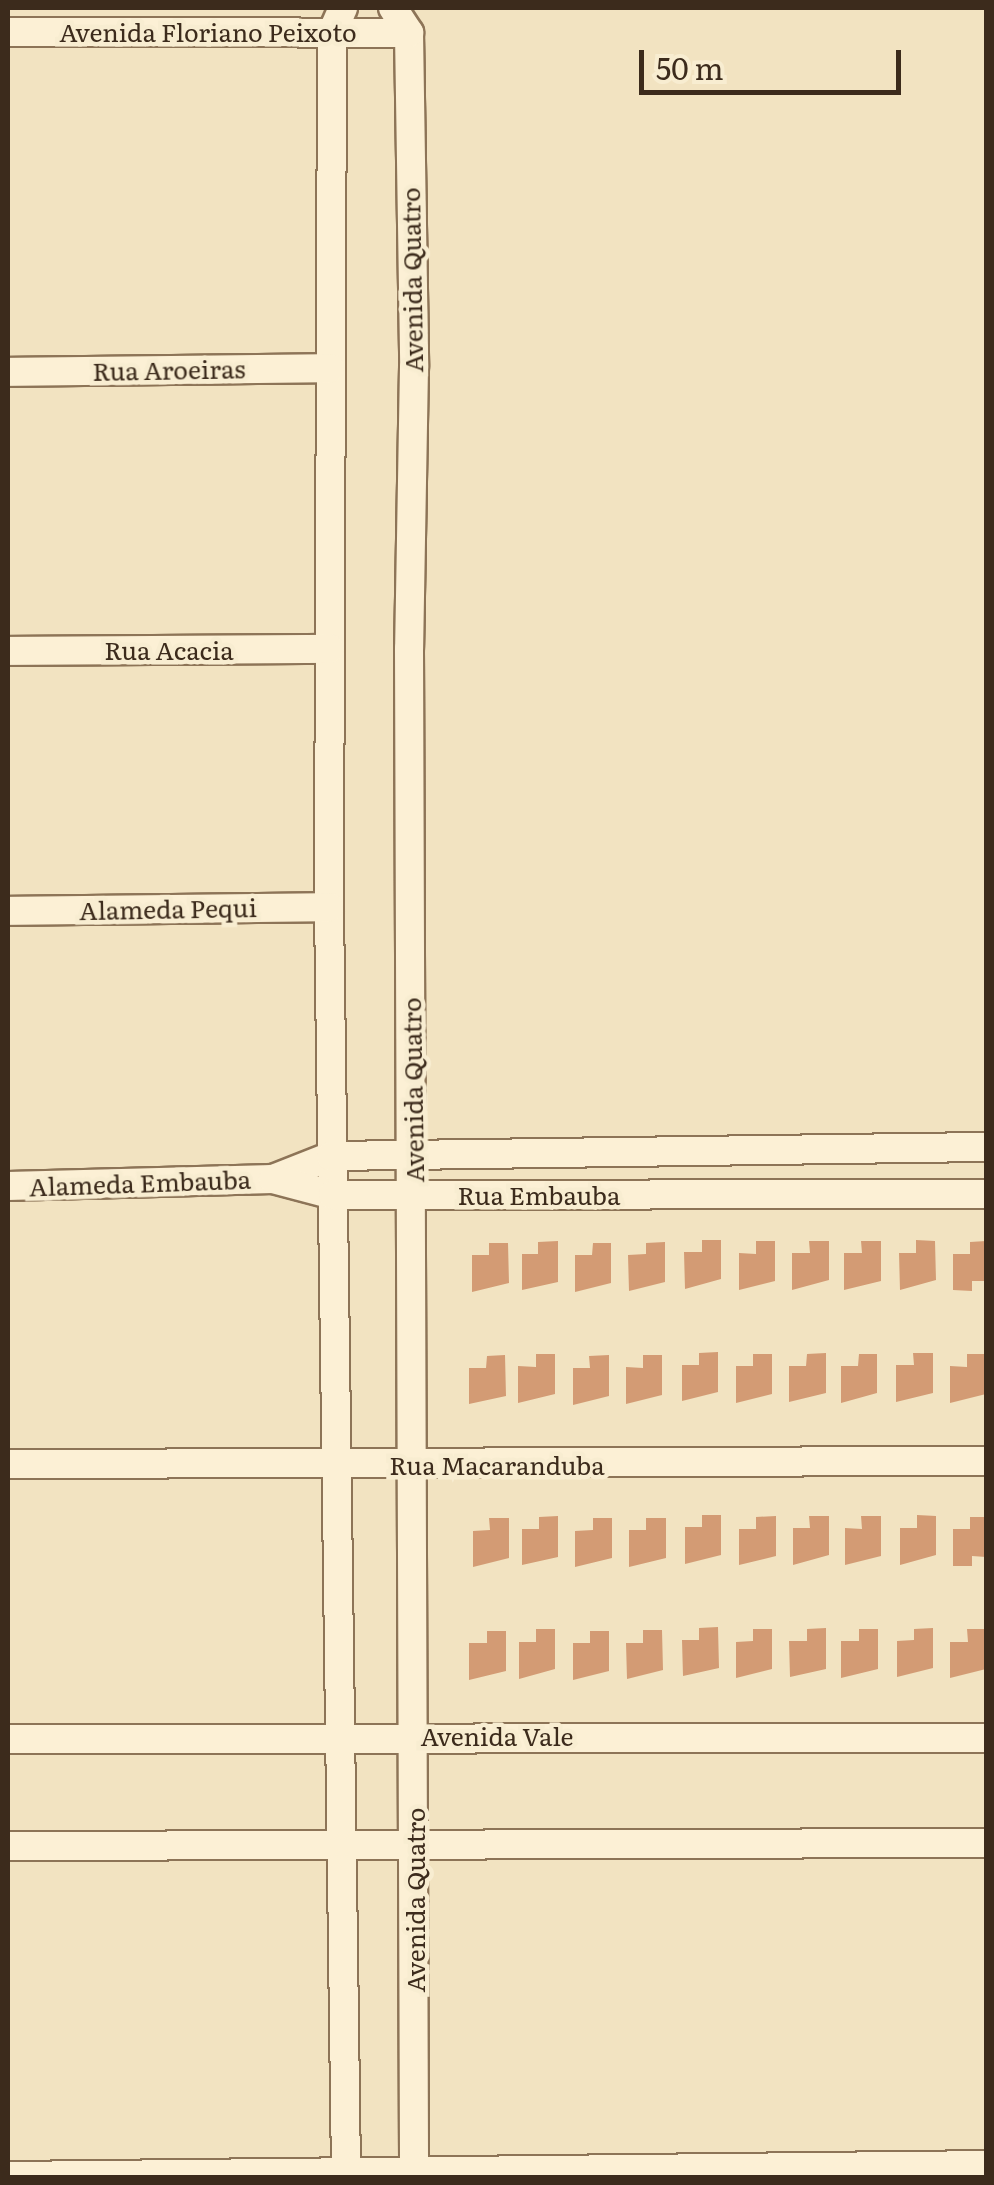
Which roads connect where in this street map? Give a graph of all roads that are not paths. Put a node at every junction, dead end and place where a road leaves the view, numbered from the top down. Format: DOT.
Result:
graph roads {
  1 [pos="393,8"];
  2 [pos="338,20"];
  3 [pos="8,32"];
  4 [pos="408,33"];
  5 [pos="330,368"];
  6 [pos="8,372"];
  7 [pos="330,648"];
  8 [pos="8,650"];
  9 [pos="329,907"];
  10 [pos="8,912"];
  11 [pos="986,1147"];
  12 [pos="331,1156"];
  13 [pos="415,1156"];
  14 [pos="272,1179"];
  15 [pos="8,1186"];
  16 [pos="986,1194"];
  17 [pos="333,1195"];
  18 [pos="414,1196"];
  19 [pos="986,1461"];
  20 [pos="8,1464"];
  21 [pos="338,1465"];
  22 [pos="416,1466"];
  23 [pos="336,1736"];
  24 [pos="416,1736"];
  25 [pos="8,1738"];
  26 [pos="986,1738"];
  27 [pos="986,1843"];
  28 [pos="8,1846"];
  29 [pos="341,1846"];
  30 [pos="414,1847"];
  31 [pos="986,2165"];
  32 [pos="414,2174"];
  33 [pos="8,2176"];
  34 [pos="346,2176"];
  1 -- 4 [label="street"];
  2 -- 3 [label="street, Avenida Floriano Peixoto"];
  2 -- 4 [label="street, Avenida Floriano Peixoto"];
  2 -- 5 [label="street"];
  4 -- 13 [label="street, Avenida Quatro"];
  5 -- 6 [label="street, Rua Aroeiras"];
  5 -- 7 [label="street"];
  7 -- 8 [label="street, Rua Acacia"];
  7 -- 9 [label="street"];
  9 -- 10 [label="street, Alameda Pequi"];
  9 -- 12 [label="street"];
  11 -- 13 [label="street, Rua Embauba"];
  12 -- 13 [label="street, Rua Embauba"];
  12 -- 14 [label="street, Rua Embauba"];
  12 -- 17 [label="street"];
  13 -- 18 [label="street, Avenida Quatro"];
  14 -- 15 [label="street, Alameda Embauba"];
  14 -- 17 [label="street, Rua Embauba"];
  16 -- 18 [label="street, Rua Embauba"];
  17 -- 18 [label="street, Rua Embauba"];
  17 -- 21 [label="street"];
  18 -- 22 [label="street, Avenida Quatro"];
  19 -- 22 [label="street, Rua Macaranduba"];
  20 -- 21 [label="street, Rua Macaranduba"];
  21 -- 22 [label="street, Rua Macaranduba"];
  21 -- 23 [label="street"];
  22 -- 24 [label="street, Avenida Quatro"];
  23 -- 24 [label="street, Avenida Vale"];
  23 -- 25 [label="street, Avenida Vale"];
  23 -- 29 [label="street"];
  24 -- 26 [label="street, Avenida Vale"];
  24 -- 30 [label="street, Avenida Quatro"];
  27 -- 30 [label="street"];
  28 -- 29 [label="street"];
  29 -- 30 [label="street"];
  29 -- 34 [label="street"];
  30 -- 32 [label="street, Avenida Quatro"];
  31 -- 32 [label="street"];
  32 -- 34 [label="street"];
  33 -- 34 [label="street"];
}
